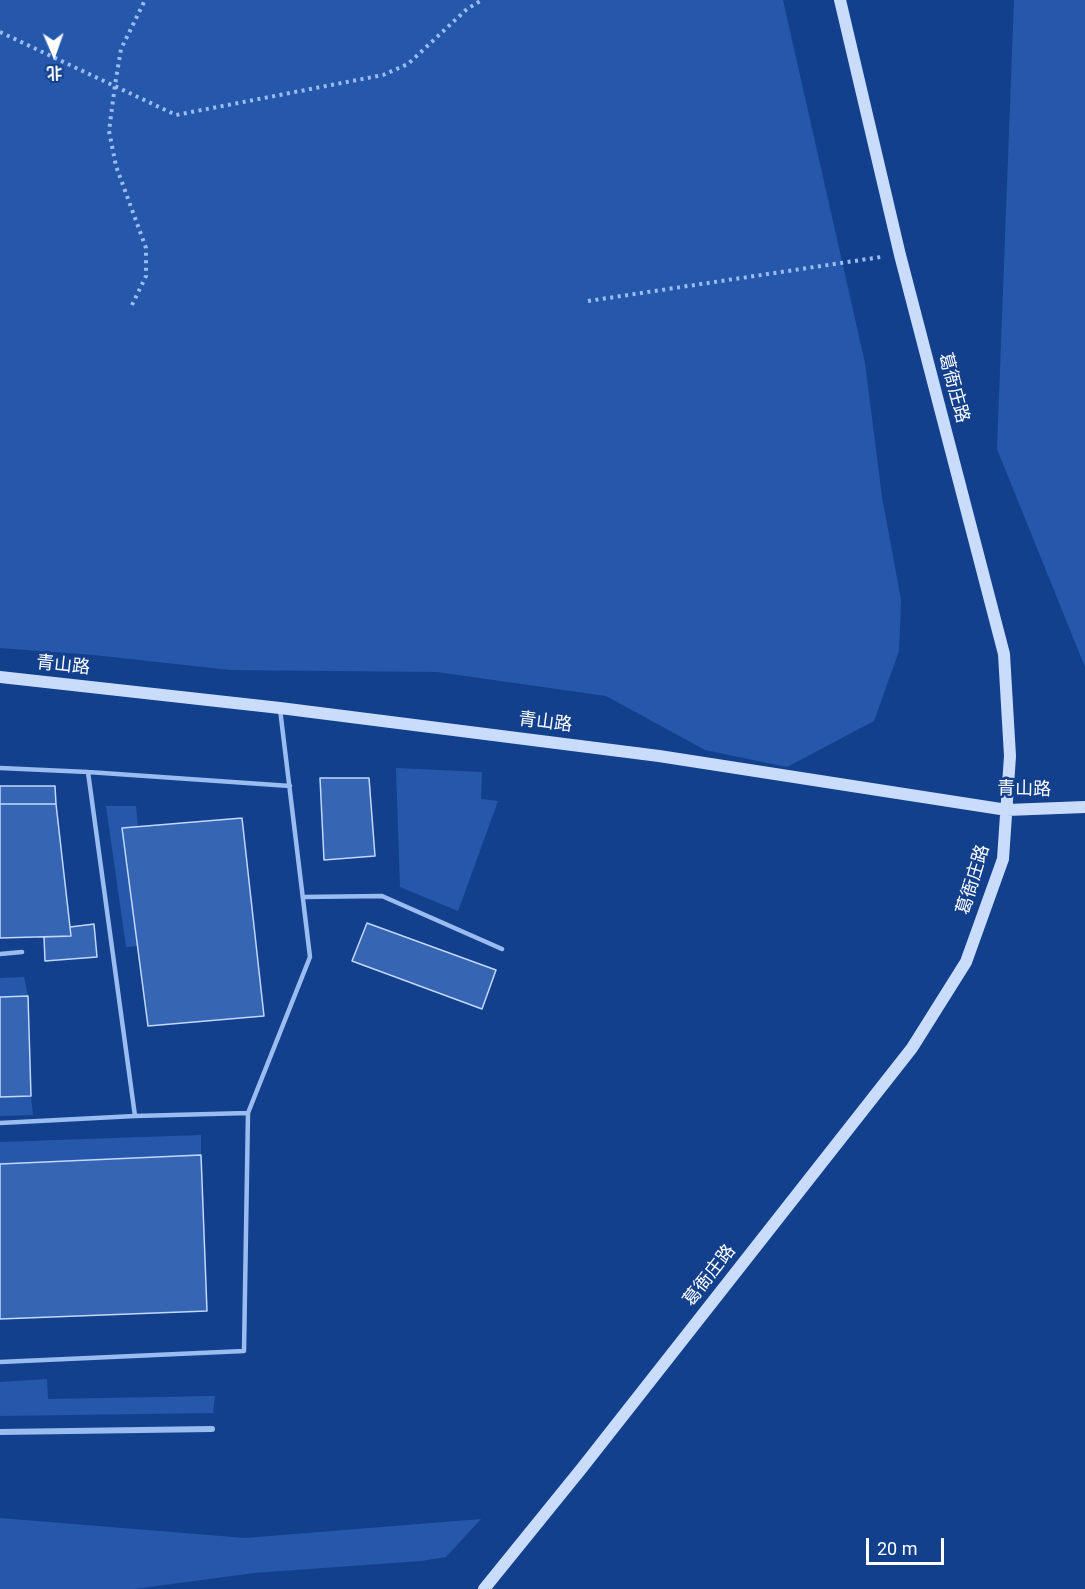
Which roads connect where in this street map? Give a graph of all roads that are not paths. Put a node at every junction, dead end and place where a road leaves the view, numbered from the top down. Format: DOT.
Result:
graph roads {
  1 [pos="840,0"];
  2 [pos="0,677"];
  3 [pos="280,708"];
  4 [pos="0,768"];
  5 [pos="88,772"];
  6 [pos="290,786"];
  7 [pos="1085,807"];
  8 [pos="1006,810"];
  9 [pos="303,897"];
  10 [pos="502,949"];
  11 [pos="22,952"];
  12 [pos="0,954"];
  13 [pos="248,1113"];
  14 [pos="135,1116"];
  15 [pos="0,1123"];
  16 [pos="0,1362"];
  17 [pos="212,1429"];
  18 [pos="0,1432"];
  19 [pos="484,1589"];
  1 -- 8 [label="street, 葛衙庄路"];
  2 -- 3 [label="street, 青山路"];
  3 -- 6 [label="lane"];
  3 -- 8 [label="street, 青山路"];
  4 -- 5 [label="lane"];
  5 -- 6 [label="lane"];
  5 -- 14 [label="lane"];
  6 -- 9 [label="lane"];
  7 -- 8 [label="street, 青山路"];
  8 -- 19 [label="street, 葛衙庄路"];
  9 -- 10 [label="lane"];
  9 -- 13 [label="lane"];
  11 -- 12 [label="lane"];
  13 -- 14 [label="lane"];
  13 -- 16 [label="lane"];
  14 -- 15 [label="lane"];
  17 -- 18 [label="street"];
}
